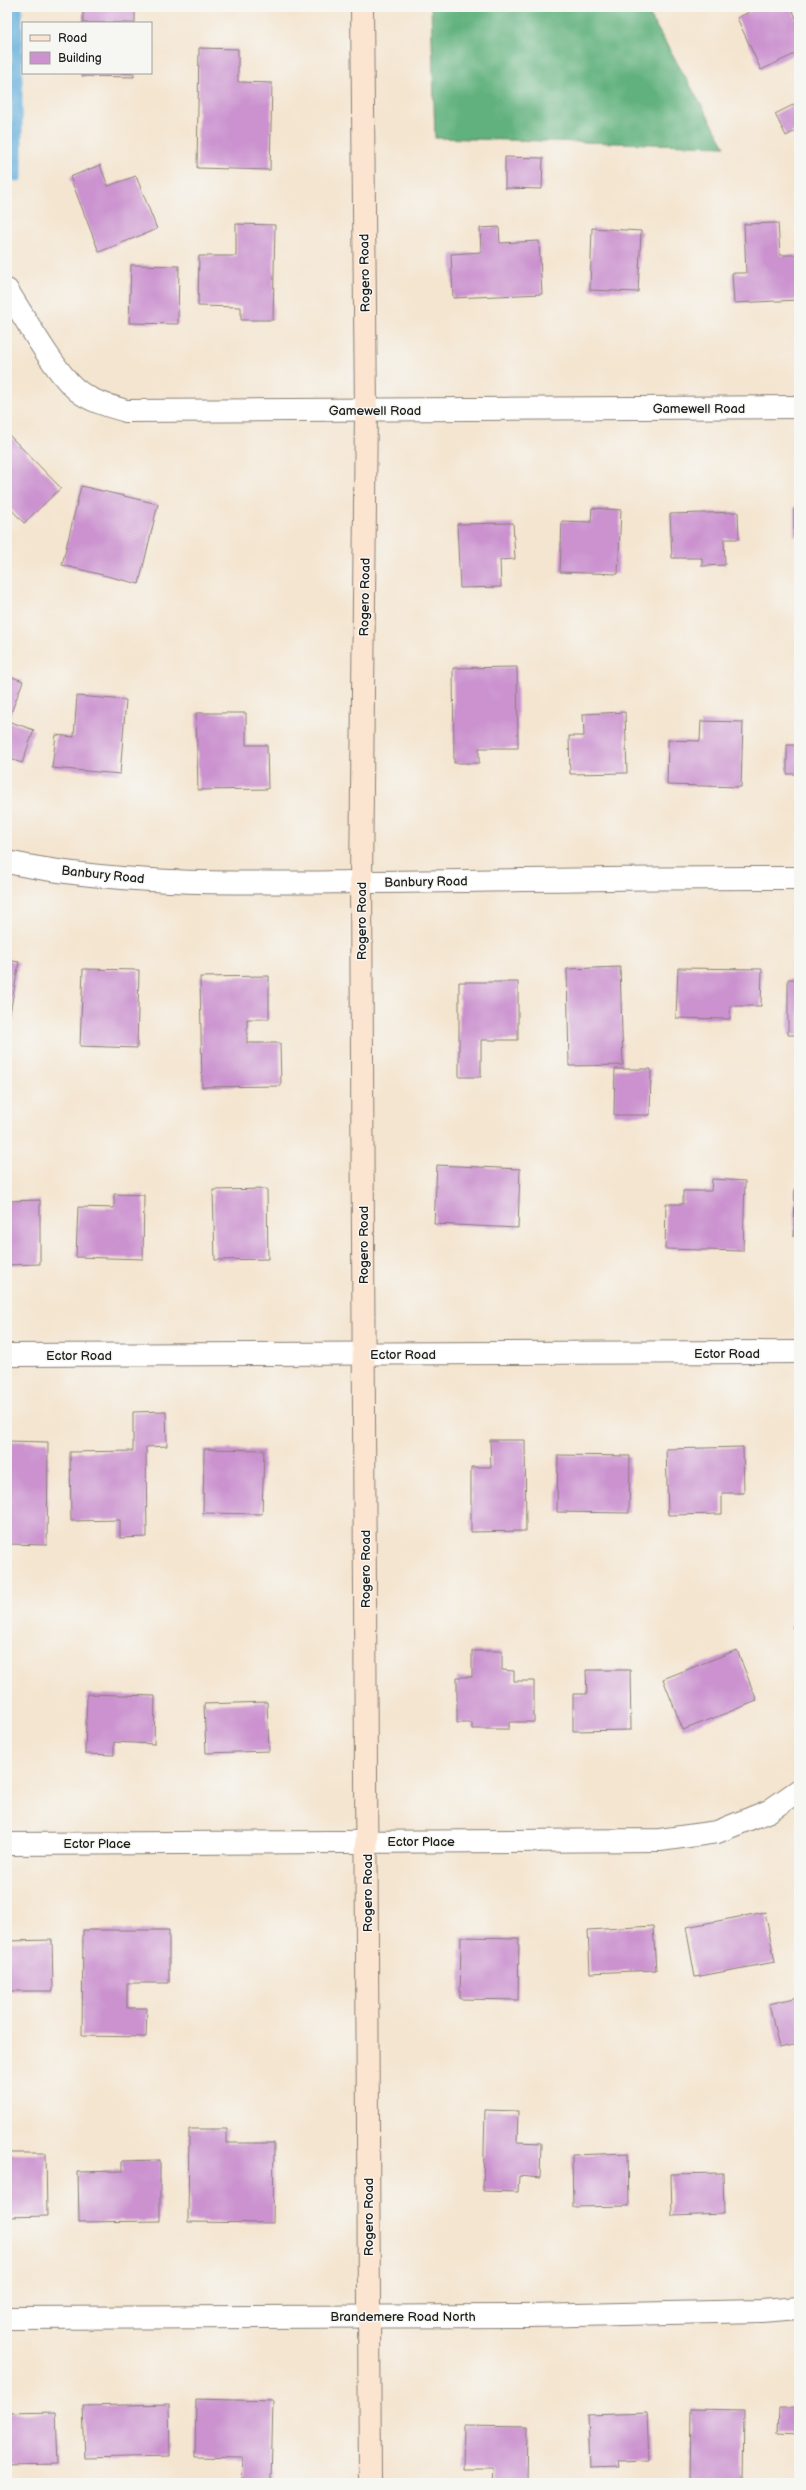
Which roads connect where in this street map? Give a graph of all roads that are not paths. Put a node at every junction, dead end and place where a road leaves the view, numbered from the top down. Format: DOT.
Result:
graph roads {
  1 [pos="362,7"];
  2 [pos="7,290"];
  3 [pos="799,407"];
  4 [pos="366,410"];
  5 [pos="7,862"];
  6 [pos="799,878"];
  7 [pos="361,882"];
  8 [pos="799,1352"];
  9 [pos="7,1355"];
  10 [pos="363,1355"];
  11 [pos="799,1790"];
  12 [pos="366,1841"];
  13 [pos="7,1844"];
  14 [pos="799,2308"];
  15 [pos="369,2316"];
  16 [pos="7,2318"];
  17 [pos="370,2483"];
  1 -- 4 [label="main road, Rogero Road"];
  2 -- 4 [label="street, Gamewell Road"];
  3 -- 4 [label="street, Gamewell Road"];
  4 -- 7 [label="main road, Rogero Road"];
  5 -- 7 [label="street, Banbury Road"];
  6 -- 7 [label="street, Banbury Road"];
  7 -- 10 [label="main road, Rogero Road"];
  8 -- 10 [label="street, Ector Road"];
  9 -- 10 [label="street, Ector Road"];
  10 -- 12 [label="main road, Rogero Road"];
  11 -- 12 [label="street, Ector Place"];
  12 -- 13 [label="street, Ector Place"];
  12 -- 15 [label="main road, Rogero Road"];
  14 -- 15 [label="street, Brandemere Road North"];
  15 -- 16 [label="street, Brandemere Road North"];
  15 -- 17 [label="main road, Rogero Road"];
}
